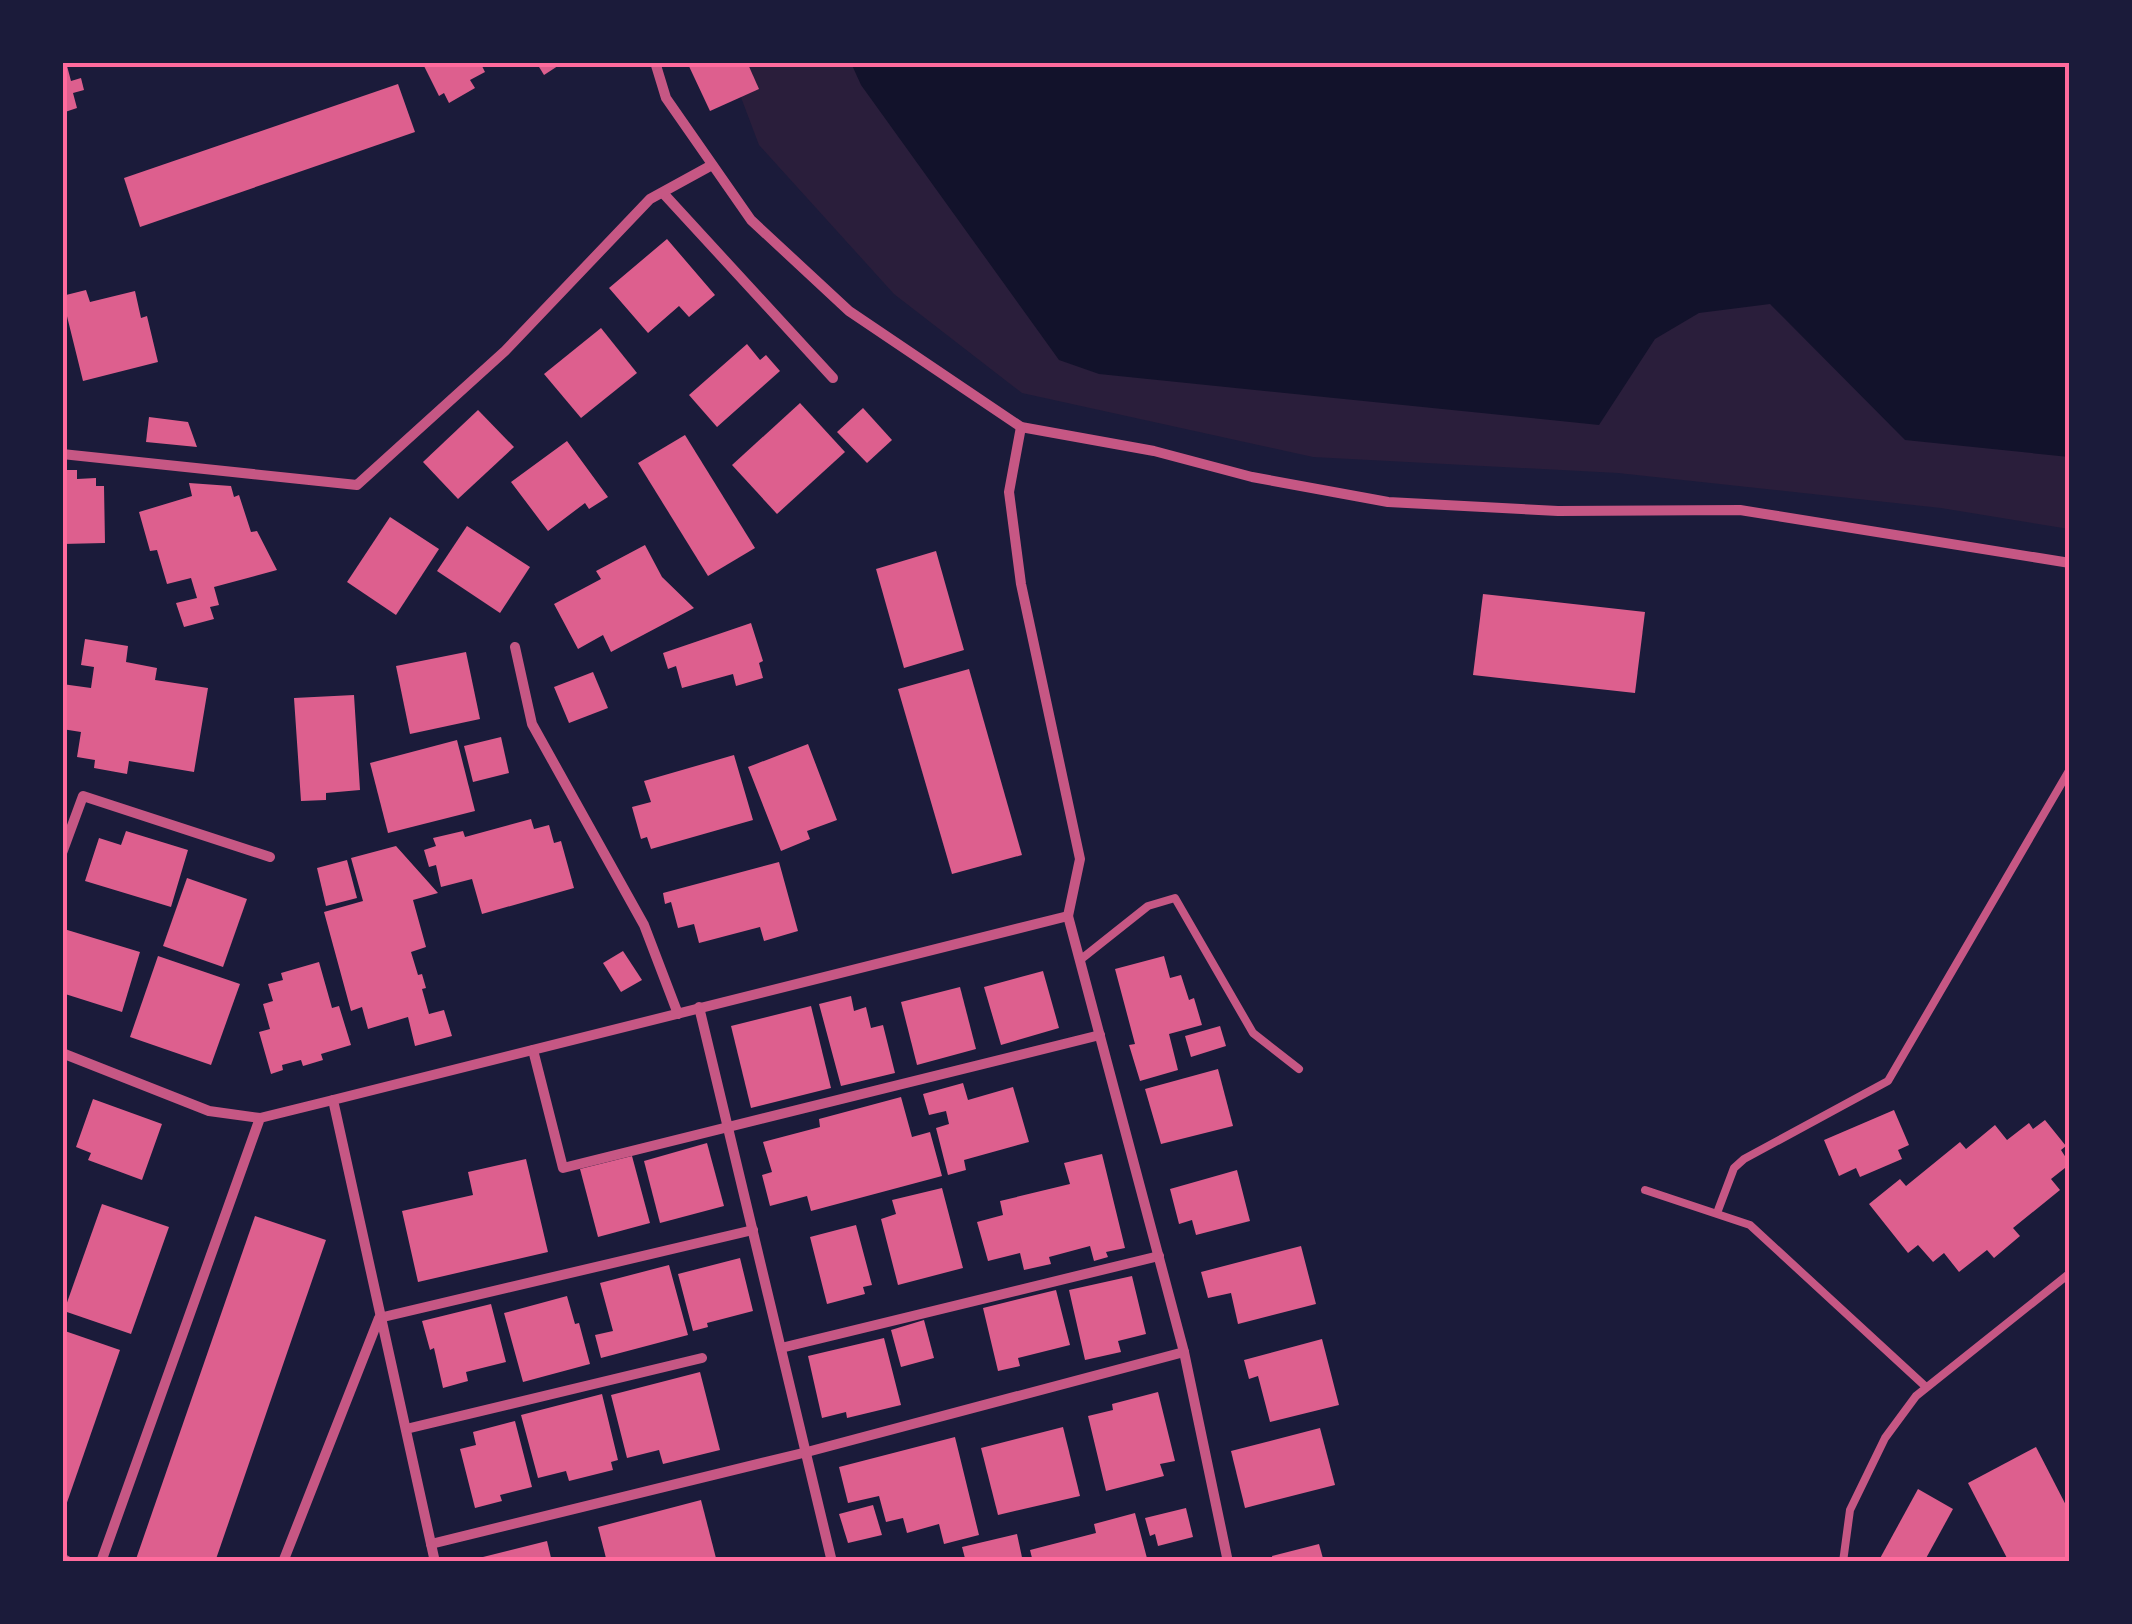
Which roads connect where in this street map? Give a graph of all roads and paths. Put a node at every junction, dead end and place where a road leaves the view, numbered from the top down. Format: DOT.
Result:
graph roads {
  1 [pos="655,62"];
  2 [pos="712,164"];
  3 [pos="663,193"];
  4 [pos="833,378"];
  5 [pos="1021,427"];
  6 [pos="62,454"];
  7 [pos="2070,563"];
  8 [pos="515,647"];
  9 [pos="2070,769"];
  10 [pos="62,853"];
  11 [pos="270,856"];
  12 [pos="1068,916"];
  13 [pos="1080,960"];
  14 [pos="699,1008"];
  15 [pos="678,1014"];
  16 [pos="1100,1035"];
  17 [pos="534,1050"];
  18 [pos="62,1053"];
  19 [pos="1299,1069"];
  20 [pos="333,1100"];
  21 [pos="260,1118"];
  22 [pos="728,1127"];
  23 [pos="1645,1190"];
  24 [pos="1718,1212"];
  25 [pos="752,1230"];
  26 [pos="1159,1256"];
  27 [pos="2070,1273"];
  28 [pos="379,1318"];
  29 [pos="781,1348"];
  30 [pos="1184,1352"];
  31 [pos="702,1358"];
  32 [pos="1926,1386"];
  33 [pos="406,1429"];
  34 [pos="806,1452"];
  35 [pos="431,1544"];
  36 [pos="62,1558"];
  37 [pos="69,1562"];
  38 [pos="101,1562"];
  39 [pos="283,1562"];
  40 [pos="435,1562"];
  41 [pos="832,1562"];
  42 [pos="1228,1562"];
  43 [pos="1843,1562"];
  1 -- 2 [label="street"];
  2 -- 3 [label="street"];
  2 -- 5 [label="street"];
  3 -- 4 [label="street"];
  3 -- 6 [label="street"];
  5 -- 7 [label="street"];
  5 -- 12 [label="street"];
  8 -- 15 [label="street"];
  9 -- 24 [label="lane"];
  10 -- 11 [label="street"];
  12 -- 13 [label="street"];
  12 -- 14 [label="street"];
  13 -- 16 [label="street"];
  13 -- 19 [label="lane"];
  14 -- 15 [label="street"];
  14 -- 22 [label="street"];
  15 -- 17 [label="street"];
  16 -- 22 [label="street"];
  16 -- 26 [label="street"];
  17 -- 20 [label="street"];
  17 -- 22 [label="street"];
  18 -- 21 [label="street"];
  20 -- 21 [label="street"];
  20 -- 28 [label="street"];
  21 -- 38 [label="street"];
  22 -- 25 [label="street"];
  23 -- 24 [label="lane"];
  24 -- 32 [label="lane"];
  25 -- 28 [label="street"];
  25 -- 29 [label="street"];
  26 -- 29 [label="street"];
  26 -- 30 [label="street"];
  27 -- 32 [label="lane"];
  28 -- 33 [label="street"];
  28 -- 39 [label="street"];
  29 -- 34 [label="street"];
  30 -- 34 [label="street"];
  30 -- 42 [label="street"];
  31 -- 33 [label="street"];
  32 -- 43 [label="lane"];
  33 -- 35 [label="street"];
  34 -- 35 [label="street"];
  34 -- 41 [label="street"];
  35 -- 40 [label="street"];
  36 -- 37 [label="street"];
}
